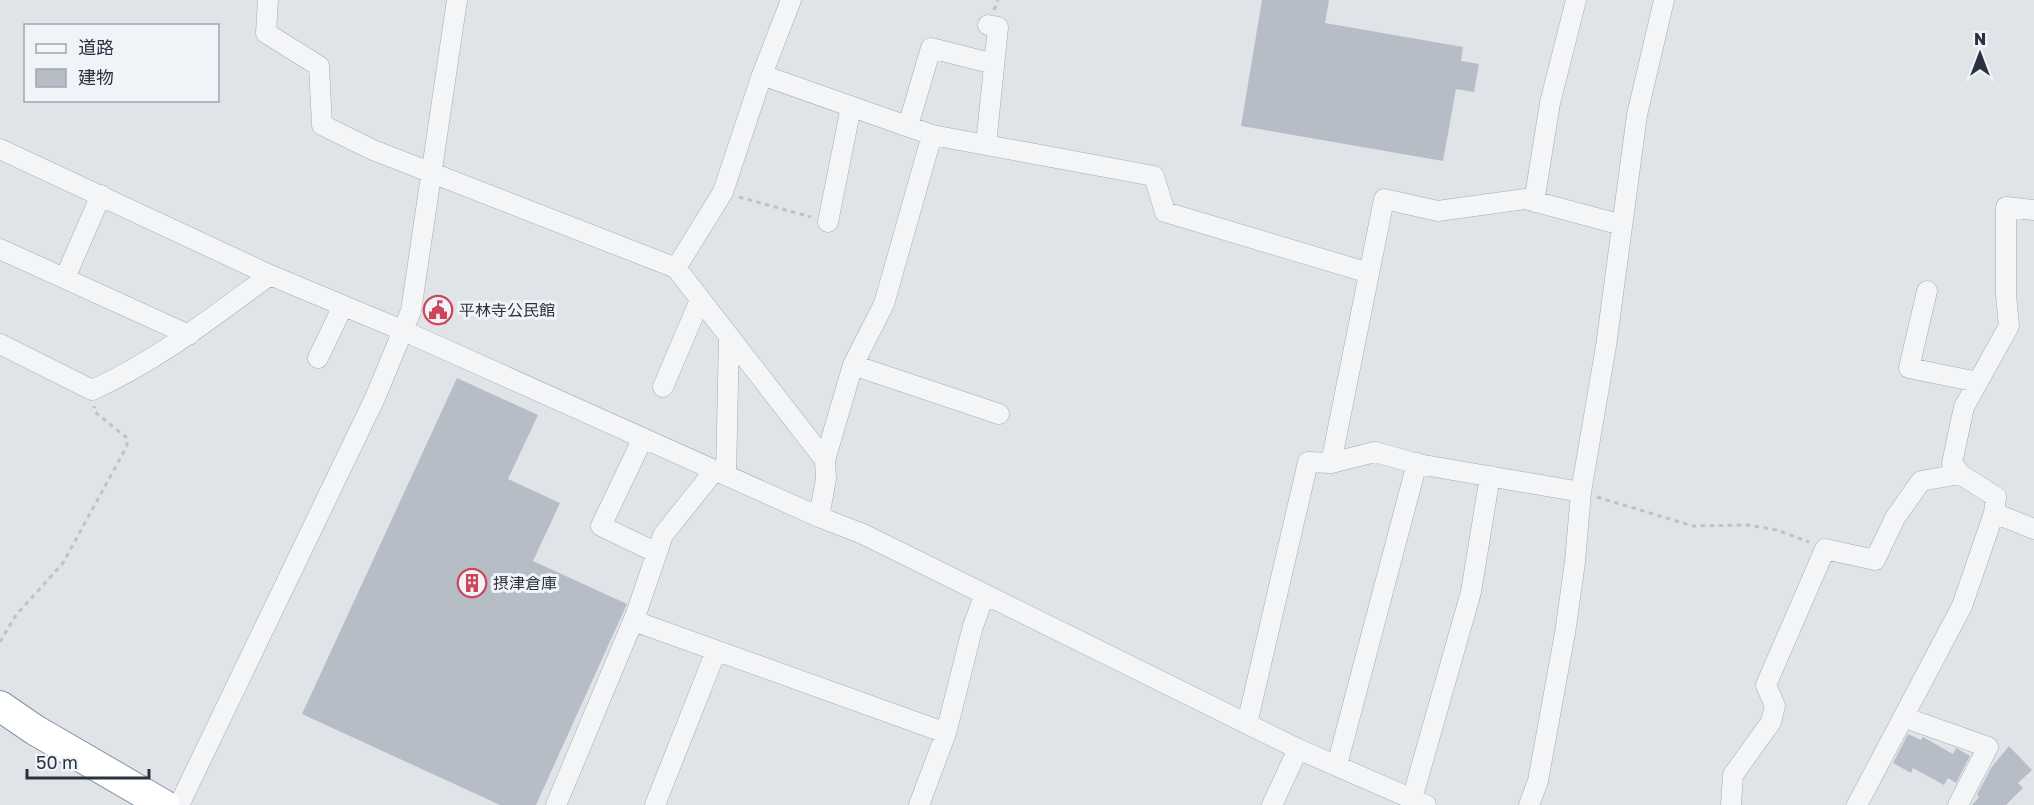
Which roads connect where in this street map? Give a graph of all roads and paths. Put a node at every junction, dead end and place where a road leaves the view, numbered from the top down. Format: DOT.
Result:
graph roads {
  1 [pos="268,0"];
  2 [pos="457,0"];
  3 [pos="791,0"];
  4 [pos="1576,0"];
  5 [pos="1664,0"];
  6 [pos="988,25"];
  7 [pos="994,64"];
  8 [pos="762,75"];
  9 [pos="851,106"];
  10 [pos="908,126"];
  11 [pos="932,135"];
  12 [pos="986,145"];
  13 [pos="0,149"];
  14 [pos="430,173"];
  15 [pos="723,192"];
  16 [pos="101,195"];
  17 [pos="1534,202"];
  18 [pos="2034,210"];
  19 [pos="828,222"];
  20 [pos="1622,225"];
  21 [pos="0,249"];
  22 [pos="676,268"];
  23 [pos="1369,273"];
  24 [pos="270,275"];
  25 [pos="65,278"];
  26 [pos="1927,291"];
  27 [pos="700,300"];
  28 [pos="343,306"];
  29 [pos="404,331"];
  30 [pos="189,334"];
  31 [pos="729,336"];
  32 [pos="0,344"];
  33 [pos="318,358"];
  34 [pos="853,365"];
  35 [pos="1978,382"];
  36 [pos="663,387"];
  37 [pos="92,390"];
  38 [pos="999,414"];
  39 [pos="643,438"];
  40 [pos="825,460"];
  41 [pos="1331,464"];
  42 [pos="1417,464"];
  43 [pos="720,472"];
  44 [pos="1960,474"];
  45 [pos="1490,476"];
  46 [pos="1581,492"];
  47 [pos="1994,513"];
  48 [pos="819,518"];
  49 [pos="2034,528"];
  50 [pos="1825,549"];
  51 [pos="657,554"];
  52 [pos="986,594"];
  53 [pos="634,621"];
  54 [pos="0,642"];
  55 [pos="716,651"];
  56 [pos="0,706"];
  57 [pos="1903,717"];
  58 [pos="1247,724"];
  59 [pos="946,733"];
  60 [pos="1298,749"];
  61 [pos="1337,765"];
  62 [pos="1419,802"];
  63 [pos="164,805"];
  64 [pos="179,805"];
  65 [pos="556,805"];
  66 [pos="655,805"];
  67 [pos="919,805"];
  68 [pos="1272,805"];
  69 [pos="1529,805"];
  70 [pos="1731,805"];
  71 [pos="1857,805"];
  72 [pos="1958,805"];
  1 -- 14 [label="street"];
  2 -- 14 [label="street"];
  3 -- 8 [label="street"];
  4 -- 17 [label="street"];
  5 -- 20 [label="street"];
  6 -- 7 [label="street"];
  7 -- 10 [label="street"];
  7 -- 12 [label="street"];
  8 -- 9 [label="street"];
  8 -- 15 [label="street"];
  9 -- 10 [label="street"];
  9 -- 19 [label="street"];
  10 -- 11 [label="street"];
  11 -- 12 [label="street"];
  11 -- 34 [label="street"];
  12 -- 23 [label="street"];
  13 -- 16 [label="street"];
  14 -- 22 [label="street"];
  14 -- 29 [label="street"];
  15 -- 19 [label="path"];
  15 -- 22 [label="street"];
  16 -- 24 [label="street"];
  16 -- 25 [label="street"];
  17 -- 20 [label="street"];
  17 -- 23 [label="street"];
  18 -- 35 [label="street"];
  20 -- 46 [label="street"];
  21 -- 25 [label="street"];
  22 -- 27 [label="street"];
  23 -- 41 [label="street"];
  24 -- 28 [label="street"];
  24 -- 30 [label="street"];
  25 -- 30 [label="street"];
  26 -- 35 [label="street"];
  27 -- 31 [label="street"];
  27 -- 36 [label="street"];
  28 -- 29 [label="street"];
  28 -- 33 [label="street"];
  29 -- 39 [label="street"];
  29 -- 64 [label="street"];
  30 -- 37 [label="street"];
  31 -- 40 [label="street"];
  31 -- 43 [label="street"];
  32 -- 37 [label="street"];
  34 -- 38 [label="street"];
  34 -- 40 [label="street"];
  35 -- 44 [label="street"];
  37 -- 54 [label="path"];
  39 -- 43 [label="street"];
  39 -- 51 [label="street"];
  40 -- 48 [label="street"];
  41 -- 42 [label="street"];
  41 -- 58 [label="street"];
  42 -- 45 [label="street"];
  42 -- 61 [label="street"];
  43 -- 48 [label="street"];
  43 -- 51 [label="street"];
  44 -- 47 [label="street"];
  44 -- 50 [label="street"];
  45 -- 46 [label="street"];
  45 -- 62 [label="street"];
  46 -- 50 [label="path"];
  46 -- 69 [label="street"];
  47 -- 49 [label="street"];
  47 -- 57 [label="street"];
  48 -- 52 [label="street"];
  50 -- 70 [label="street"];
  51 -- 53 [label="street"];
  52 -- 58 [label="street"];
  52 -- 59 [label="street"];
  53 -- 55 [label="street"];
  53 -- 65 [label="street"];
  55 -- 59 [label="street"];
  55 -- 66 [label="street"];
  56 -- 63 [label="highway"];
  57 -- 71 [label="street"];
  57 -- 72 [label="street"];
  58 -- 60 [label="street"];
  59 -- 67 [label="street"];
  60 -- 61 [label="street"];
  60 -- 68 [label="street"];
  61 -- 62 [label="street"];
}
